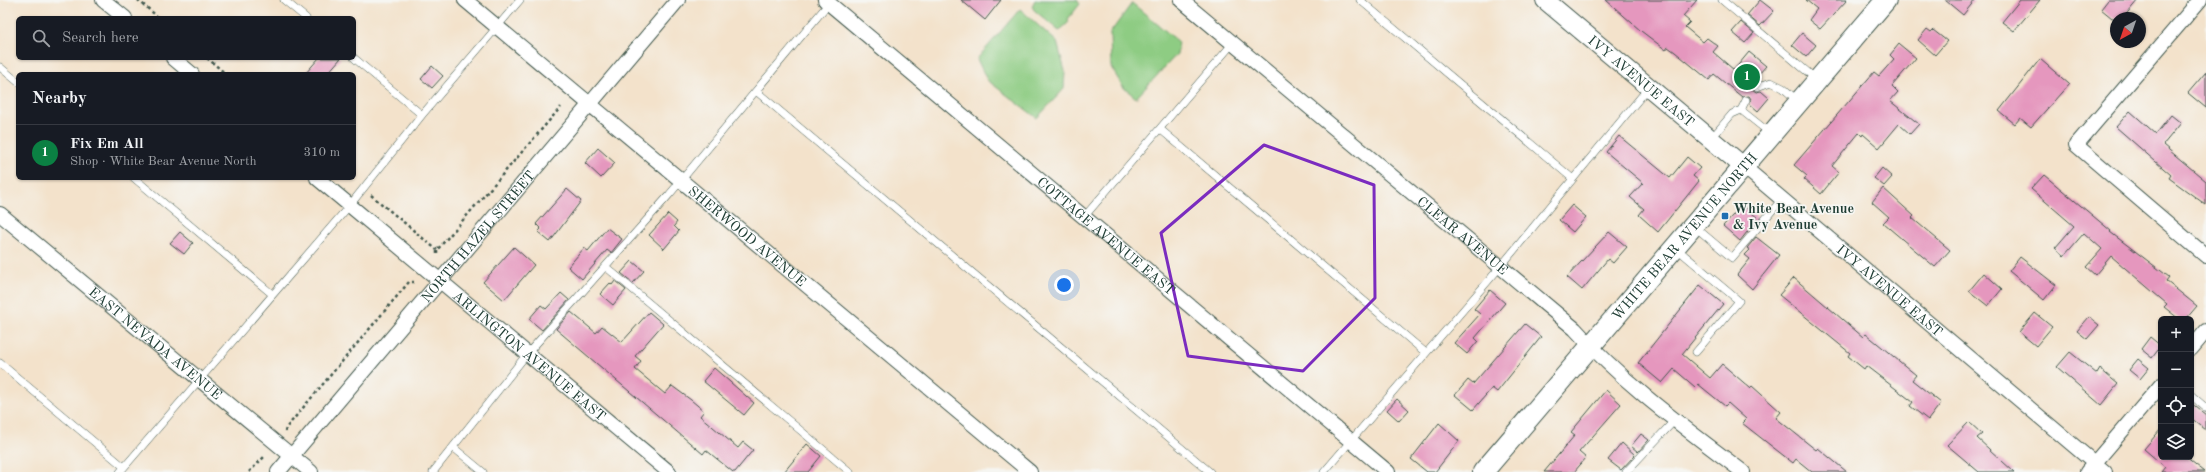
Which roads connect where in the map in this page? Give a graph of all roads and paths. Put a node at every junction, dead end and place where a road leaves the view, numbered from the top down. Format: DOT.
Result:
graph roads {
  1 [pos="104,0"];
  2 [pos="138,0"];
  3 [pos="284,0"];
  4 [pos="465,0"];
  5 [pos="520,0"];
  6 [pos="678,0"];
  7 [pos="1181,0"];
  8 [pos="1360,0"];
  9 [pos="1545,0"];
  10 [pos="1722,0"];
  11 [pos="1886,0"];
  12 [pos="2200,0"];
  13 [pos="827,2"];
  14 [pos="123,16"];
  15 [pos="157,16"];
  16 [pos="304,16"];
  17 [pos="497,27"];
  18 [pos="1233,43"];
  19 [pos="175,60"];
  20 [pos="209,60"];
  21 [pos="356,60"];
  22 [pos="0,67"];
  23 [pos="190,72"];
  24 [pos="224,72"];
  25 [pos="16,80"];
  26 [pos="1817,80"];
  27 [pos="1649,87"];
  28 [pos="1757,87"];
  29 [pos="756,91"];
  30 [pos="1746,100"];
  31 [pos="1798,101"];
  32 [pos="590,104"];
  33 [pos="561,107"];
  34 [pos="1741,110"];
  35 [pos="422,115"];
  36 [pos="1160,129"];
  37 [pos="1771,134"];
  38 [pos="1711,139"];
  39 [pos="1744,167"];
  40 [pos="1573,179"];
  41 [pos="136,180"];
  42 [pos="319,180"];
  43 [pos="681,181"];
  44 [pos="363,188"];
  45 [pos="1782,199"];
  46 [pos="350,205"];
  47 [pos="0,214"];
  48 [pos="1084,217"];
  49 [pos="1694,226"];
  50 [pos="1675,247"];
  51 [pos="437,250"];
  52 [pos="437,254"];
  53 [pos="2206,256"];
  54 [pos="1501,266"];
  55 [pos="606,267"];
  56 [pos="441,280"];
  57 [pos="414,282"];
  58 [pos="272,294"];
  59 [pos="2206,331"];
  60 [pos="2194,345"];
  61 [pos="1591,347"];
  62 [pos="1696,352"];
  63 [pos="1426,353"];
  64 [pos="527,354"];
  65 [pos="0,363"];
  66 [pos="199,380"];
  67 [pos="2158,388"];
  68 [pos="2194,398"];
  69 [pos="2206,408"];
  70 [pos="1674,421"];
  71 [pos="285,434"];
  72 [pos="1351,441"];
  73 [pos="454,448"];
  74 [pos="265,456"];
  75 [pos="292,456"];
  76 [pos="2091,467"];
  77 [pos="122,469"];
  78 [pos="249,472"];
  79 [pos="278,472"];
  80 [pos="311,472"];
  81 [pos="433,472"];
  82 [pos="483,472"];
  83 [pos="669,472"];
  84 [pos="850,472"];
  85 [pos="1030,472"];
  86 [pos="1210,472"];
  87 [pos="1324,472"];
  88 [pos="1388,472"];
  89 [pos="1483,472"];
  90 [pos="1626,472"];
  91 [pos="1743,472"];
  92 [pos="2105,472"];
  1 -- 14 [label="street"];
  2 -- 15 [label="path"];
  3 -- 16 [label="lane"];
  4 -- 17 [label="street, SHERWOOD AVENUE"];
  5 -- 17 [label="lane"];
  6 -- 32 [label="street, NORTH HAZEL STREET"];
  7 -- 18 [label="street, CLEAR AVENUE"];
  8 -- 40 [label="lane"];
  9 -- 27 [label="street, IVY AVENUE EAST"];
  10 -- 26 [label="lane"];
  11 -- 26 [label="main road, WHITE BEAR AVENUE NORTH"];
  12 -- 53 [label="street"];
  13 -- 29 [label="lane"];
  13 -- 48 [label="street, COTTAGE AVENUE EAST"];
  17 -- 32 [label="street, SHERWOOD AVENUE"];
  17 -- 35 [label="lane"];
  18 -- 36 [label="lane"];
  18 -- 54 [label="street, CLEAR AVENUE"];
  19 -- 23 [label="street"];
  20 -- 24 [label="path"];
  21 -- 35 [label="lane"];
  22 -- 25 [label="lane"];
  26 -- 31 [label="main road, WHITE BEAR AVENUE NORTH"];
  27 -- 38 [label="street, IVY AVENUE EAST"];
  27 -- 40 [label="lane"];
  28 -- 31 [label="lane"];
  29 -- 43 [label="lane"];
  29 -- 86 [label="lane"];
  30 -- 34 [label="lane"];
  31 -- 37 [label="main road, WHITE BEAR AVENUE NORTH"];
  32 -- 43 [label="street, SHERWOOD AVENUE"];
  32 -- 56 [label="street, NORTH HAZEL STREET"];
  33 -- 51 [label="path"];
  34 -- 37 [label="lane"];
  34 -- 38 [label="lane"];
  35 -- 44 [label="lane"];
  36 -- 48 [label="lane"];
  36 -- 63 [label="lane"];
  37 -- 39 [label="main road, WHITE BEAR AVENUE NORTH"];
  38 -- 39 [label="street, IVY AVENUE EAST"];
  39 -- 45 [label="street, IVY AVENUE EAST"];
  39 -- 49 [label="main road, WHITE BEAR AVENUE NORTH"];
  40 -- 54 [label="lane"];
  41 -- 58 [label="lane"];
  42 -- 46 [label="street, ARLINGTON AVENUE EAST"];
  43 -- 55 [label="lane"];
  43 -- 85 [label="street, SHERWOOD AVENUE"];
  44 -- 46 [label="lane"];
  44 -- 51 [label="path"];
  45 -- 49 [label="lane"];
  45 -- 76 [label="street, IVY AVENUE EAST"];
  46 -- 56 [label="street, ARLINGTON AVENUE EAST"];
  46 -- 58 [label="lane"];
  47 -- 66 [label="street, EAST NEVADA AVENUE"];
  48 -- 72 [label="street, COTTAGE AVENUE EAST"];
  49 -- 50 [label="main road, WHITE BEAR AVENUE NORTH"];
  50 -- 61 [label="main road, WHITE BEAR AVENUE NORTH"];
  50 -- 62 [label="lane"];
  51 -- 52 [label="path"];
  54 -- 61 [label="street, CLEAR AVENUE"];
  54 -- 63 [label="lane"];
  55 -- 64 [label="lane"];
  55 -- 84 [label="lane"];
  56 -- 64 [label="street, ARLINGTON AVENUE EAST"];
  56 -- 75 [label="street, NORTH HAZEL STREET"];
  57 -- 71 [label="path"];
  58 -- 66 [label="lane"];
  59 -- 60 [label="street"];
  61 -- 70 [label="street, CLEAR AVENUE"];
  61 -- 89 [label="main road, WHITE BEAR AVENUE NORTH"];
  63 -- 72 [label="lane"];
  64 -- 73 [label="lane"];
  64 -- 83 [label="street, ARLINGTON AVENUE EAST"];
  65 -- 77 [label="lane"];
  66 -- 75 [label="street, EAST NEVADA AVENUE"];
  66 -- 77 [label="lane"];
  67 -- 76 [label="street"];
  68 -- 69 [label="lane"];
  70 -- 90 [label="lane"];
  70 -- 91 [label="street, CLEAR AVENUE"];
  72 -- 87 [label="lane"];
  72 -- 88 [label="street, COTTAGE AVENUE EAST"];
  73 -- 81 [label="lane"];
  73 -- 82 [label="lane"];
  74 -- 78 [label="path"];
  75 -- 79 [label="street, NORTH HAZEL STREET"];
  75 -- 80 [label="street, EAST NEVADA AVENUE"];
  76 -- 92 [label="street, IVY AVENUE EAST"];
}
